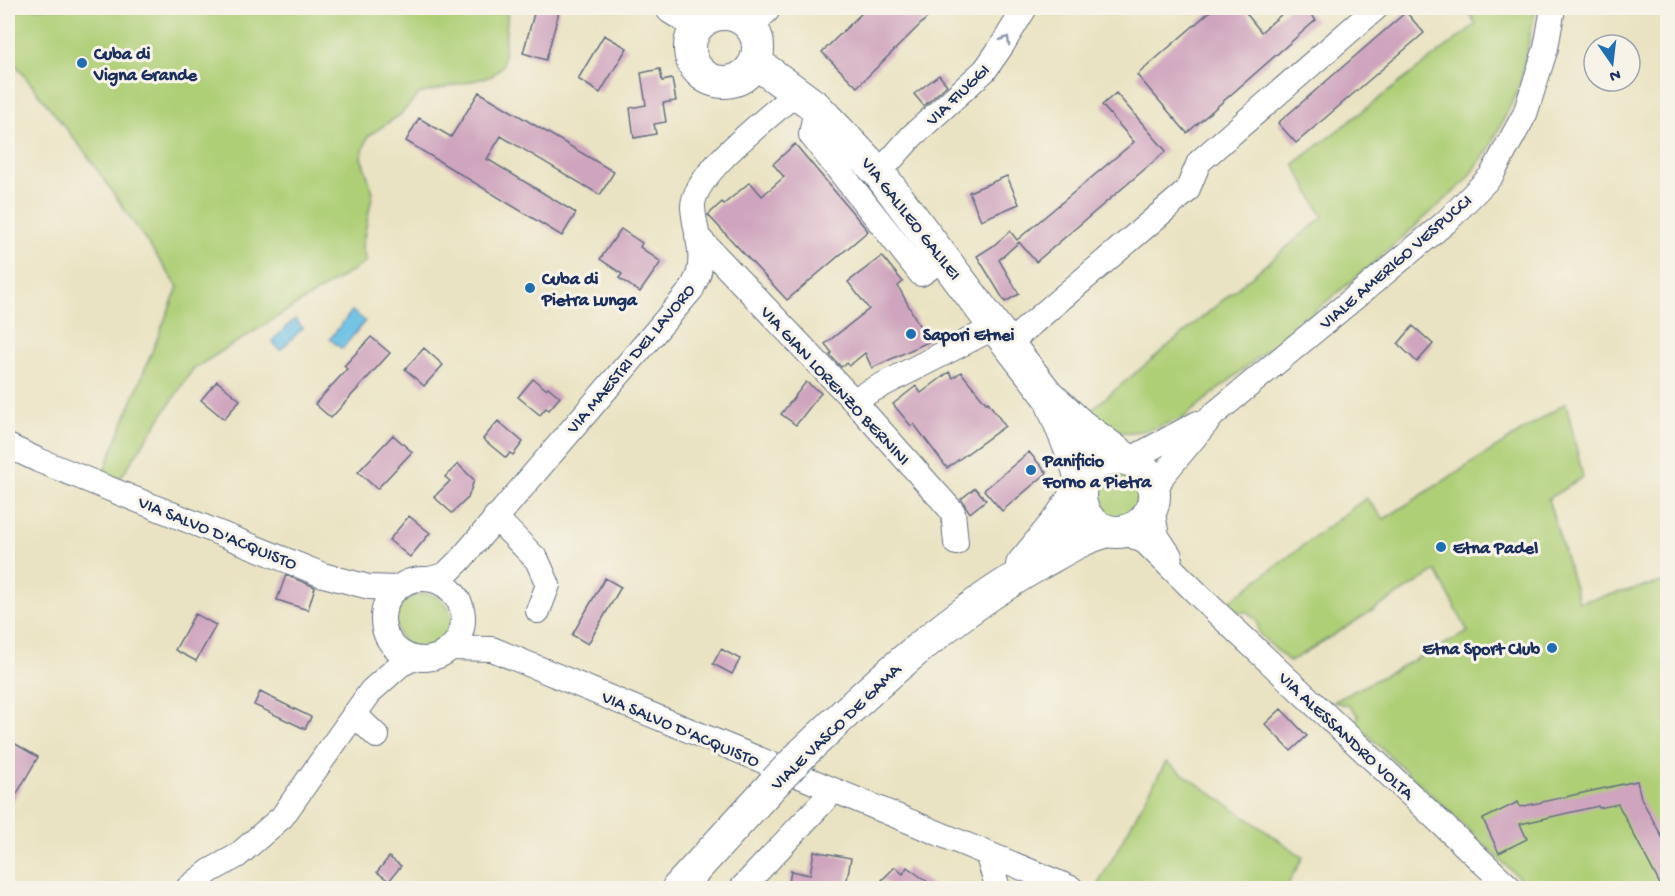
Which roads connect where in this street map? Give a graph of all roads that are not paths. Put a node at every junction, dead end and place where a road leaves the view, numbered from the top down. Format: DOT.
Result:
graph roads {
  1 [pos="672,8"];
  2 [pos="1024,8"];
  3 [pos="1376,8"];
  4 [pos="1553,8"];
  5 [pos="699,25"];
  6 [pos="755,62"];
  7 [pos="806,100"];
  8 [pos="879,173"];
  9 [pos="697,236"];
  10 [pos="944,258"];
  11 [pos="1002,336"];
  12 [pos="1048,395"];
  13 [pos="853,400"];
  14 [pos="1213,415"];
  15 [pos="8,446"];
  16 [pos="1127,459"];
  17 [pos="38,460"];
  18 [pos="8,466"];
  19 [pos="1081,485"];
  20 [pos="1153,500"];
  21 [pos="495,518"];
  22 [pos="1117,531"];
  23 [pos="956,543"];
  24 [pos="461,559"];
  25 [pos="323,575"];
  26 [pos="429,579"];
  27 [pos="1008,581"];
  28 [pos="1185,581"];
  29 [pos="398,588"];
  30 [pos="538,611"];
  31 [pos="463,613"];
  32 [pos="386,629"];
  33 [pos="451,648"];
  34 [pos="492,649"];
  35 [pos="414,658"];
  36 [pos="371,691"];
  37 [pos="354,714"];
  38 [pos="377,736"];
  39 [pos="833,791"];
  40 [pos="987,854"];
  41 [pos="1002,886"];
  42 [pos="1058,886"];
  43 [pos="188,888"];
  44 [pos="678,888"];
  45 [pos="741,888"];
  46 [pos="1510,888"];
  1 -- 5 [label="main road"];
  8 -- 2 [label="street, VIA FIUGGI, one-way"];
  3 -- 11 [label="street"];
  4 -- 14 [label="street, VIALE AMERIGO VESPUCCI"];
  5 -- 6 [label="main road"];
  5 -- 6 [label="main road"];
  6 -- 7 [label="main road, VIA GALILEO GALILEI"];
  7 -- 8 [label="main road, VIA GALILEO GALILEI"];
  7 -- 9 [label="street, VIA MAESTRI DEL LAVORO"];
  7 -- 10 [label="street"];
  8 -- 10 [label="main road, VIA GALILEO GALILEI"];
  9 -- 13 [label="street, VIA GIAN LORENZO BERNINI"];
  9 -- 21 [label="street, VIA MAESTRI DEL LAVORO"];
  10 -- 11 [label="main road, VIA GALILEO GALILEI"];
  11 -- 12 [label="main road, VIA GALILEO GALILEI"];
  11 -- 13 [label="street"];
  12 -- 16 [label="main road"];
  12 -- 19 [label="main road"];
  13 -- 23 [label="street, VIA GIAN LORENZO BERNINI"];
  14 -- 16 [label="street"];
  14 -- 20 [label="street"];
  15 -- 17 [label="street, VIA SALVO D'ACQUISTO"];
  16 -- 19 [label="main road"];
  16 -- 20 [label="main road"];
  17 -- 18 [label="street"];
  17 -- 25 [label="street, VIA SALVO D'ACQUISTO"];
  19 -- 22 [label="main road"];
  19 -- 27 [label="main road"];
  20 -- 22 [label="main road"];
  20 -- 28 [label="street"];
  21 -- 24 [label="street, VIA MAESTRI DEL LAVORO"];
  21 -- 30 [label="street"];
  22 -- 27 [label="main road"];
  22 -- 28 [label="street"];
  24 -- 26 [label="street, VIA MAESTRI DEL LAVORO"];
  24 -- 31 [label="street"];
  25 -- 29 [label="street"];
  25 -- 32 [label="street"];
  26 -- 29 [label="street"];
  26 -- 31 [label="street"];
  27 -- 44 [label="main road, VIALE VASCO DE GAMA, bridge"];
  28 -- 46 [label="street, VIA ALESSANDRO VOLTA"];
  29 -- 32 [label="street"];
  31 -- 33 [label="street"];
  31 -- 34 [label="street"];
  32 -- 35 [label="street"];
  32 -- 36 [label="street"];
  33 -- 34 [label="street"];
  33 -- 35 [label="street"];
  34 -- 39 [label="street, VIA SALVO D'ACQUISTO"];
  35 -- 36 [label="street"];
  36 -- 37 [label="street"];
  37 -- 38 [label="street"];
  37 -- 43 [label="street"];
  39 -- 40 [label="street, VIA SALVO D'ACQUISTO"];
  39 -- 45 [label="street"];
  40 -- 41 [label="street"];
  40 -- 42 [label="street, VIA SALVO D'ACQUISTO"];
}
